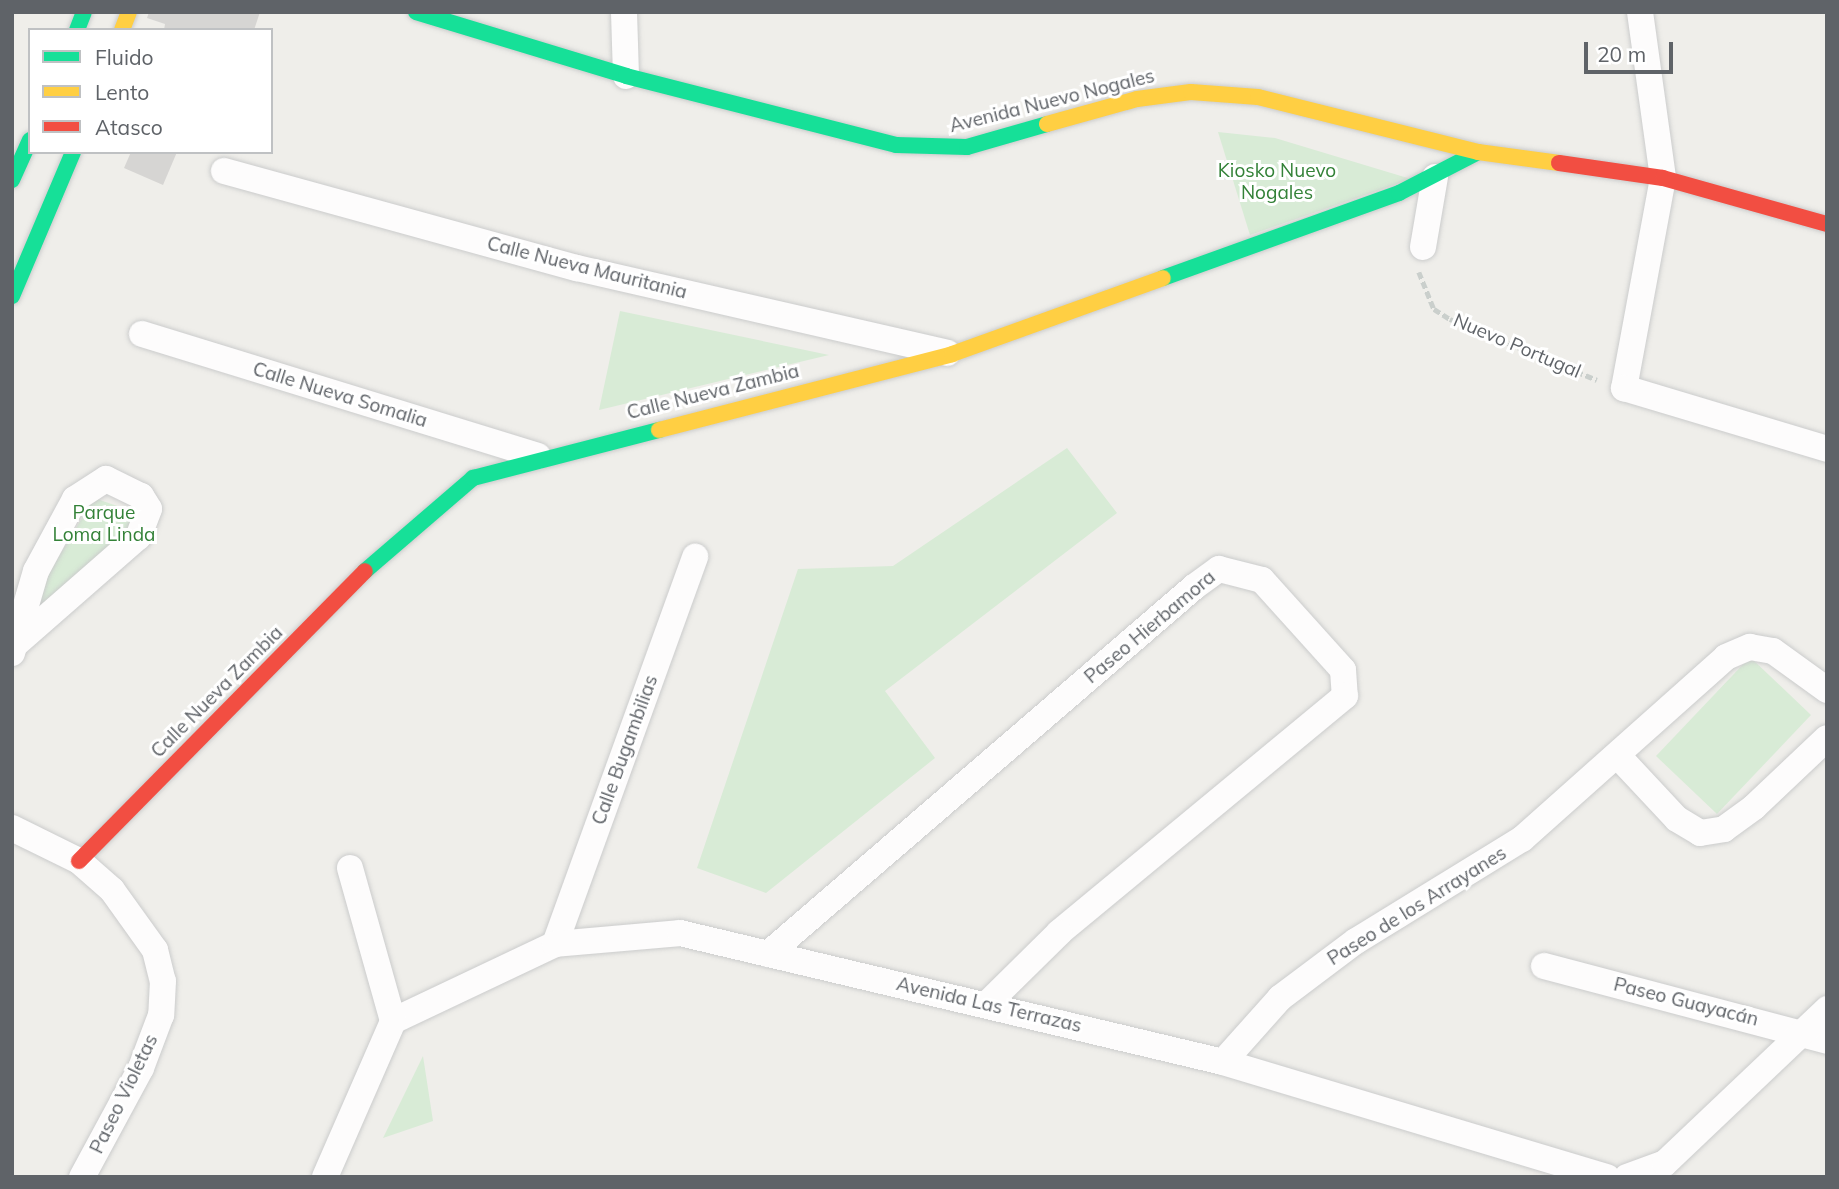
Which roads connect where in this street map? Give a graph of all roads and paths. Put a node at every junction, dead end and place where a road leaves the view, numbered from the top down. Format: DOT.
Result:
graph roads {
  1 [pos="130,12"];
  2 [pos="624,12"];
  3 [pos="1640,12"];
  4 [pos="428,14"];
  5 [pos="123,28"];
  6 [pos="626,76"];
  7 [pos="1478,152"];
  8 [pos="72,154"];
  9 [pos="224,171"];
  10 [pos="1435,177"];
  11 [pos="1663,178"];
  12 [pos="1827,224"];
  13 [pos="1423,247"];
  14 [pos="12,296"];
  15 [pos="142,334"];
  16 [pos="952,355"];
  17 [pos="1624,388"];
  18 [pos="1827,449"];
  19 [pos="538,456"];
  20 [pos="695,556"];
  21 [pos="15,648"];
  22 [pos="1827,690"];
  23 [pos="1827,738"];
  24 [pos="1618,756"];
  25 [pos="12,828"];
  26 [pos="79,861"];
  27 [pos="350,868"];
  28 [pos="555,944"];
  29 [pos="768,954"];
  30 [pos="1544,966"];
  31 [pos="988,1003"];
  32 [pos="1827,1009"];
  33 [pos="393,1021"];
  34 [pos="1815,1036"];
  35 [pos="1223,1062"];
  36 [pos="1597,1176"];
  37 [pos="82,1177"];
  38 [pos="325,1177"];
  39 [pos="1627,1177"];
  1 -- 5 [label="street"];
  2 -- 6 [label="street"];
  3 -- 11 [label="street"];
  4 -- 6 [label="street, Avenida Nuevo Nogales"];
  6 -- 7 [label="street, Avenida Nuevo Nogales"];
  7 -- 10 [label="street, Calle Nueva Zambia"];
  7 -- 11 [label="street, Avenida Nuevo Nogales"];
  8 -- 14 [label="street"];
  9 -- 16 [label="street, Calle Nueva Mauritania"];
  10 -- 13 [label="street"];
  10 -- 16 [label="street, Calle Nueva Zambia"];
  11 -- 12 [label="street, Avenida Nuevo Nogales"];
  11 -- 17 [label="street"];
  13 -- 17 [label="path, Nuevo Portugal"];
  15 -- 19 [label="street, Calle Nueva Somalia"];
  16 -- 19 [label="street, Calle Nueva Zambia"];
  17 -- 18 [label="street"];
  19 -- 26 [label="street, Calle Nueva Zambia"];
  20 -- 28 [label="street, Calle Bugambilias"];
  21 -- 21 [label="street"];
  22 -- 24 [label="street, Paseo de los Arrayanes"];
  23 -- 24 [label="street"];
  24 -- 35 [label="street, Paseo de los Arrayanes"];
  25 -- 26 [label="street, Paseo Violetas"];
  26 -- 37 [label="street, Paseo Violetas"];
  27 -- 33 [label="street"];
  28 -- 29 [label="street, Avenida Las Terrazas"];
  28 -- 33 [label="street, Avenida Las Terrazas"];
  29 -- 31 [label="street, Avenida Las Terrazas"];
  29 -- 31 [label="street, Paseo Hierbamora"];
  30 -- 34 [label="street, Paseo Guayacán"];
  31 -- 35 [label="street, Avenida Las Terrazas"];
  32 -- 34 [label="street"];
  33 -- 38 [label="street"];
  34 -- 39 [label="street"];
  35 -- 36 [label="street, Avenida Las Terrazas"];
}
